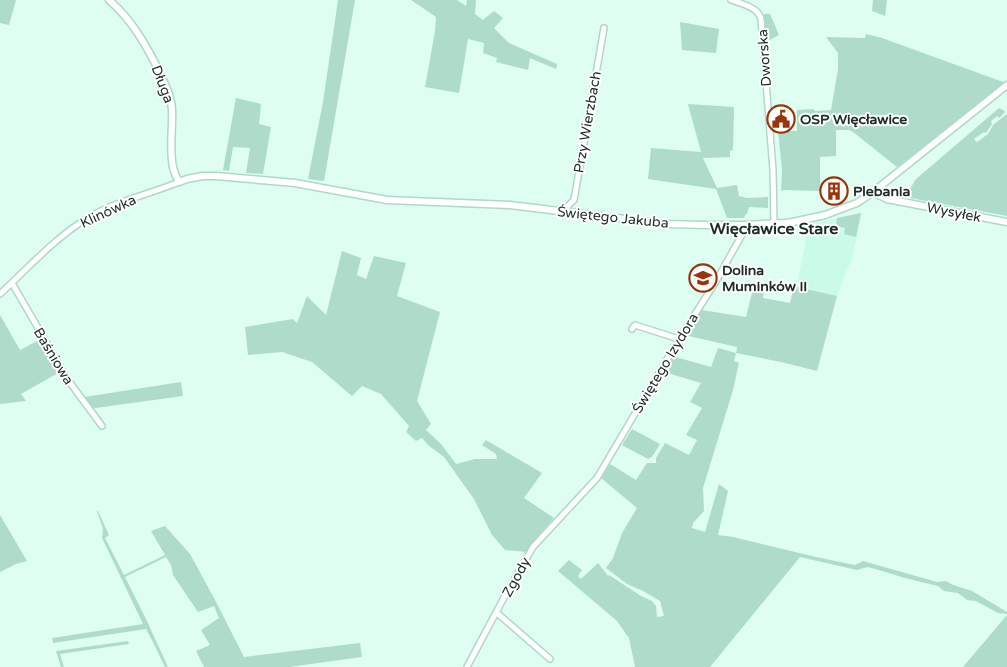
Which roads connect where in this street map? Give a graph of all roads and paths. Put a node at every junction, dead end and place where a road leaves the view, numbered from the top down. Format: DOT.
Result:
graph roads {
  1 [pos="109,0"];
  2 [pos="731,0"];
  3 [pos="604,28"];
  4 [pos="1007,85"];
  5 [pos="179,182"];
  6 [pos="873,192"];
  7 [pos="562,212"];
  8 [pos="1007,222"];
  9 [pos="774,224"];
  10 [pos="744,225"];
  11 [pos="12,283"];
  12 [pos="0,294"];
  13 [pos="632,329"];
  14 [pos="679,339"];
  15 [pos="102,426"];
  16 [pos="579,498"];
  17 [pos="497,613"];
  18 [pos="550,660"];
  19 [pos="467,667"];
  1 -- 5 [label="street, Długa"];
  2 -- 9 [label="street, Dworska"];
  3 -- 7 [label="street, Przy Wierzbach"];
  4 -- 6 [label="street, Świętego Jakuba"];
  5 -- 7 [label="street, Świętego Jakuba"];
  5 -- 11 [label="street, Klinówka"];
  6 -- 8 [label="street, Wysyłek"];
  6 -- 9 [label="street, Świętego Jakuba"];
  7 -- 10 [label="street, Świętego Jakuba"];
  9 -- 10 [label="street, Świętego Jakuba"];
  10 -- 14 [label="street, Świętego Izydora"];
  11 -- 12 [label="street, Klinówka"];
  11 -- 15 [label="street, Baśniowa"];
  13 -- 14 [label="street"];
  14 -- 16 [label="street, Świętego Izydora"];
  16 -- 17 [label="street, Zgody"];
  17 -- 18 [label="street"];
  17 -- 19 [label="street, Zgody"];
}
